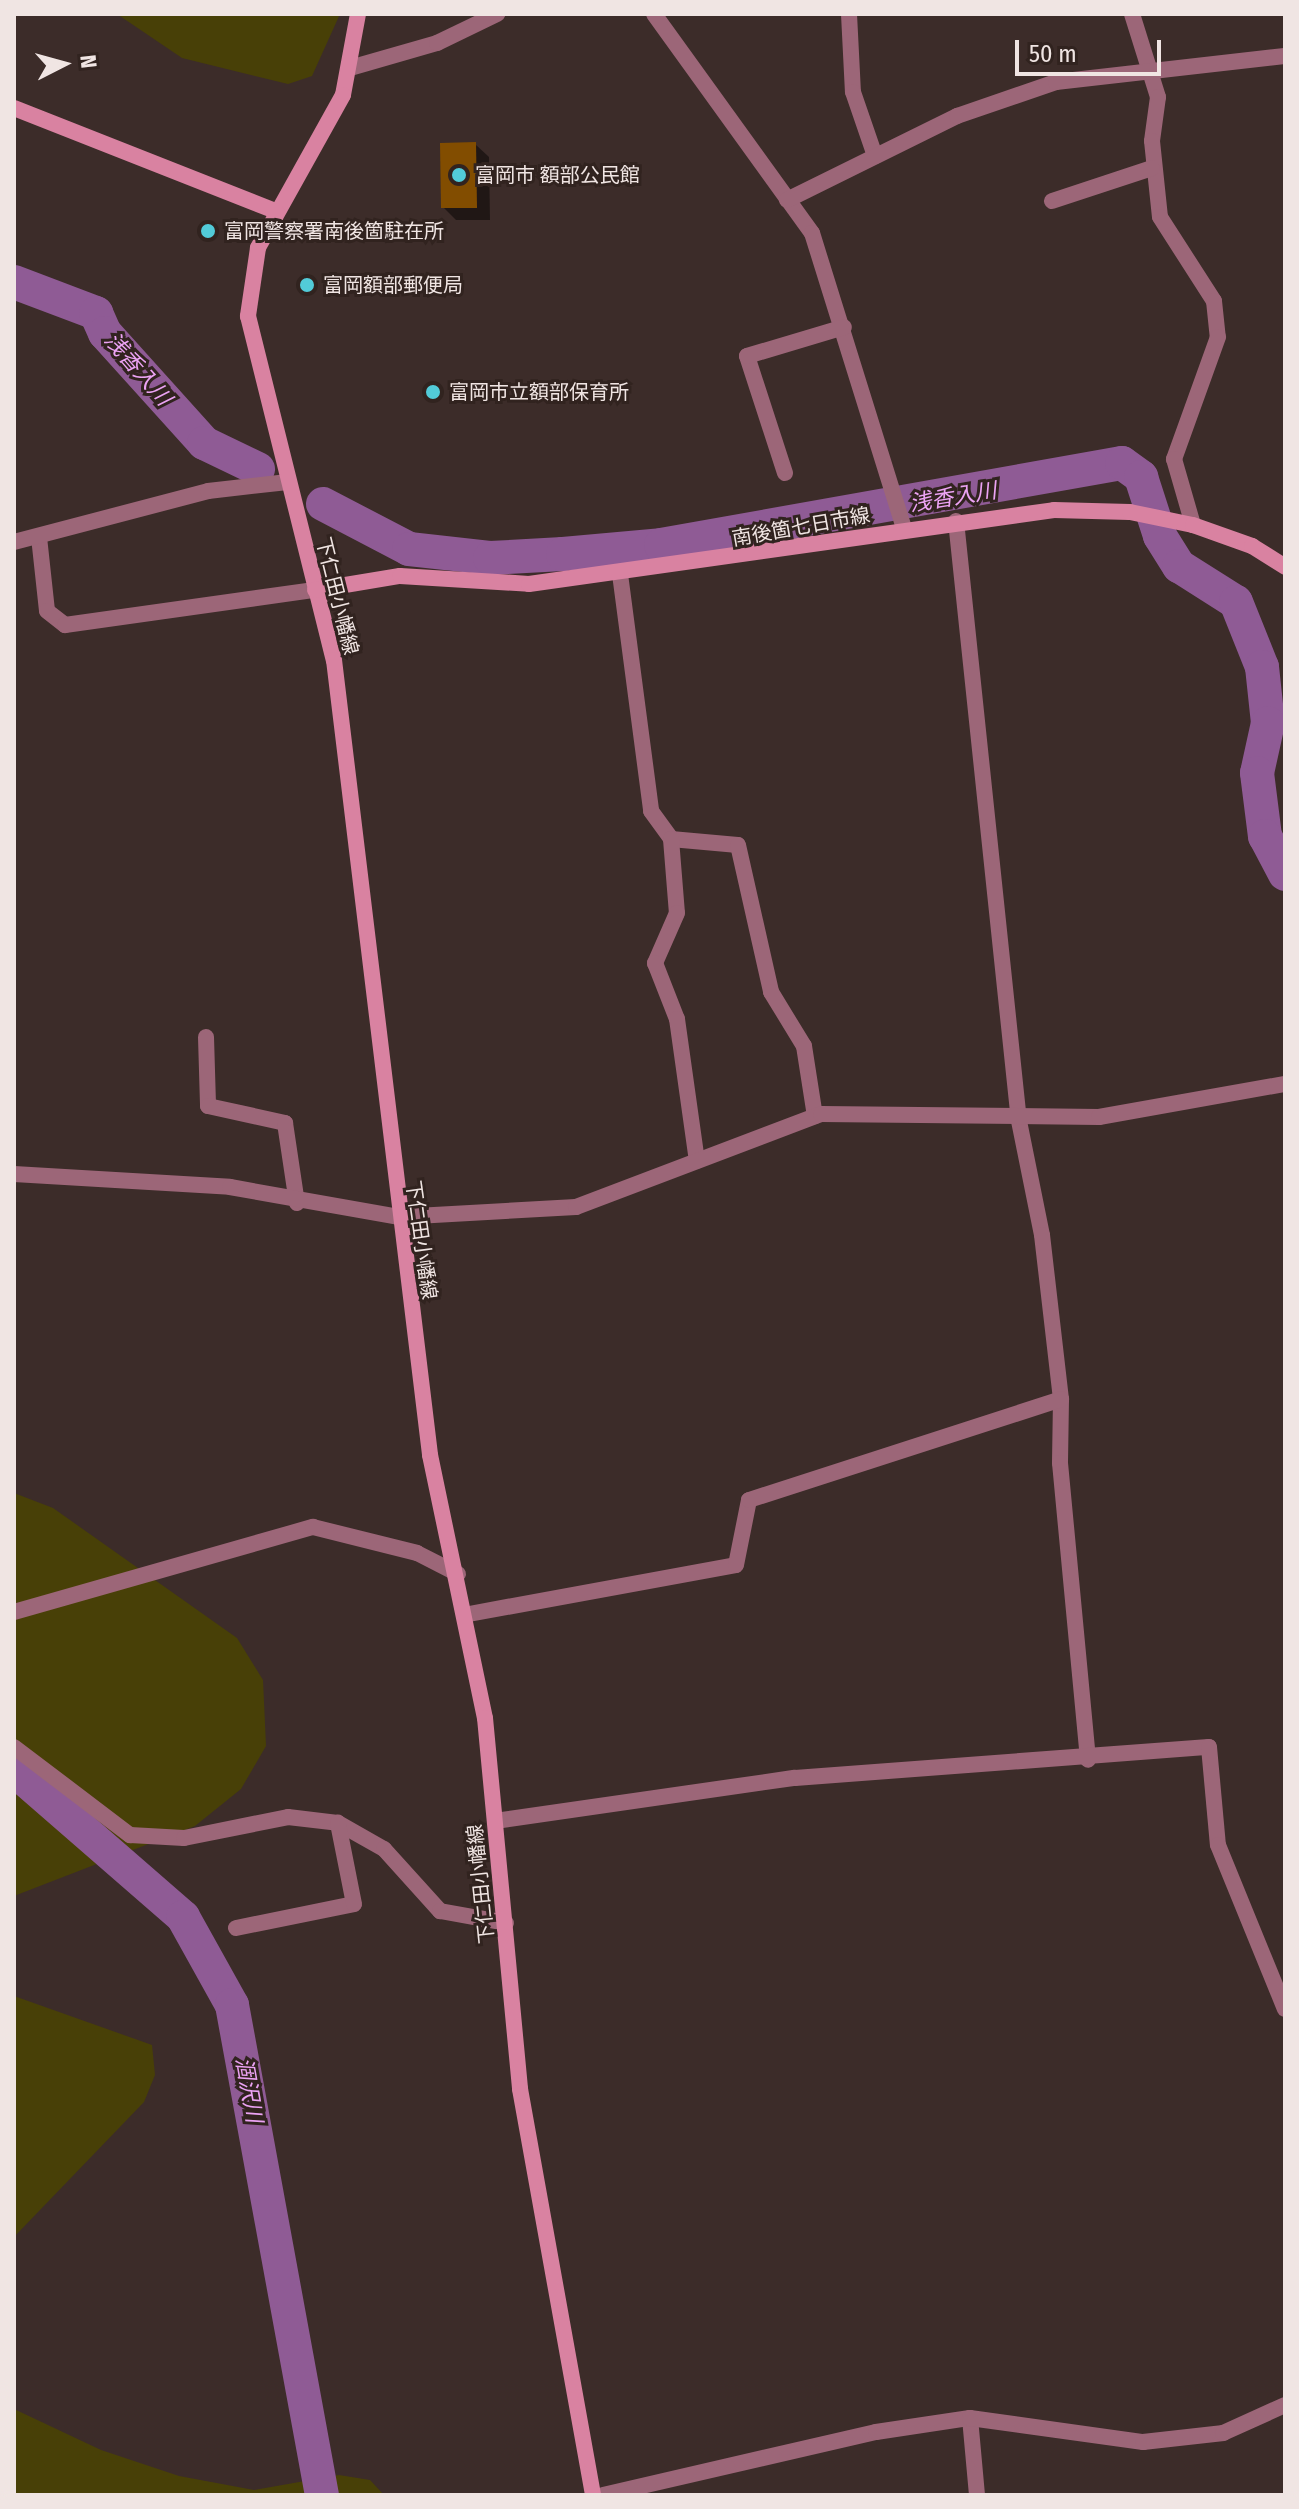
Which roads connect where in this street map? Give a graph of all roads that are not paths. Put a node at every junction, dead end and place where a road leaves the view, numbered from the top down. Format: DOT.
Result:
graph roads {
  1 [pos="358,14"];
  2 [pos="497,14"];
  3 [pos="654,14"];
  4 [pos="849,14"];
  5 [pos="1132,14"];
  6 [pos="1285,56"];
  7 [pos="350,68"];
  8 [pos="1149,70"];
  9 [pos="14,108"];
  10 [pos="875,156"];
  11 [pos="1152,168"];
  12 [pos="787,200"];
  13 [pos="1052,201"];
  14 [pos="276,211"];
  15 [pos="844,327"];
  16 [pos="785,473"];
  17 [pos="287,482"];
  18 [pos="956,521"];
  19 [pos="1185,524"];
  20 [pos="904,529"];
  21 [pos="39,537"];
  22 [pos="14,542"];
  23 [pos="1285,567"];
  24 [pos="620,574"];
  25 [pos="315,590"];
  26 [pos="671,839"];
  27 [pos="206,1037"];
  28 [pos="1285,1084"];
  29 [pos="815,1116"];
  30 [pos="1019,1121"];
  31 [pos="697,1161"];
  32 [pos="14,1174"];
  33 [pos="297,1203"];
  34 [pos="398,1217"];
  35 [pos="1061,1399"];
  36 [pos="458,1574"];
  37 [pos="14,1612"];
  38 [pos="469,1614"];
  39 [pos="14,1747"];
  40 [pos="1088,1760"];
  41 [pos="495,1821"];
  42 [pos="338,1823"];
  43 [pos="506,1923"];
  44 [pos="236,1928"];
  45 [pos="1285,2009"];
  46 [pos="1285,2405"];
  47 [pos="970,2418"];
  48 [pos="593,2495"];
  49 [pos="603,2495"];
  50 [pos="977,2495"];
  1 -- 7 [label="main road, 下仁田小幡線"];
  2 -- 7 [label="street"];
  3 -- 12 [label="street"];
  4 -- 10 [label="street"];
  5 -- 8 [label="street"];
  6 -- 8 [label="street"];
  7 -- 14 [label="main road, 下仁田小幡線"];
  8 -- 10 [label="street"];
  8 -- 11 [label="street"];
  9 -- 14 [label="main road"];
  10 -- 12 [label="street"];
  11 -- 13 [label="street"];
  11 -- 19 [label="street"];
  12 -- 15 [label="street"];
  14 -- 17 [label="main road, 下仁田小幡線"];
  15 -- 16 [label="street"];
  15 -- 20 [label="street"];
  17 -- 21 [label="street"];
  17 -- 25 [label="main road, 下仁田小幡線"];
  18 -- 19 [label="main road, 南後箇七日市線"];
  18 -- 20 [label="main road, 南後箇七日市線"];
  18 -- 30 [label="street"];
  19 -- 23 [label="main road, 南後箇七日市線"];
  20 -- 24 [label="main road, 南後箇七日市線"];
  21 -- 22 [label="street"];
  21 -- 25 [label="street"];
  24 -- 25 [label="main road, 南後箇七日市線"];
  24 -- 26 [label="street"];
  25 -- 34 [label="main road, 下仁田小幡線"];
  26 -- 29 [label="street"];
  26 -- 31 [label="street"];
  27 -- 33 [label="street"];
  28 -- 30 [label="street"];
  29 -- 30 [label="street"];
  29 -- 31 [label="street"];
  30 -- 35 [label="street"];
  31 -- 34 [label="street"];
  32 -- 33 [label="street"];
  33 -- 34 [label="street"];
  34 -- 36 [label="main road, 下仁田小幡線"];
  35 -- 38 [label="street"];
  35 -- 40 [label="street"];
  36 -- 37 [label="street"];
  36 -- 38 [label="main road, 下仁田小幡線"];
  38 -- 41 [label="main road, 下仁田小幡線"];
  39 -- 42 [label="street"];
  40 -- 41 [label="street"];
  40 -- 45 [label="street"];
  41 -- 43 [label="main road, 下仁田小幡線"];
  42 -- 43 [label="street"];
  42 -- 44 [label="street"];
  43 -- 48 [label="main road, 下仁田小幡線"];
  46 -- 47 [label="street"];
  47 -- 49 [label="street"];
  47 -- 50 [label="street"];
}
